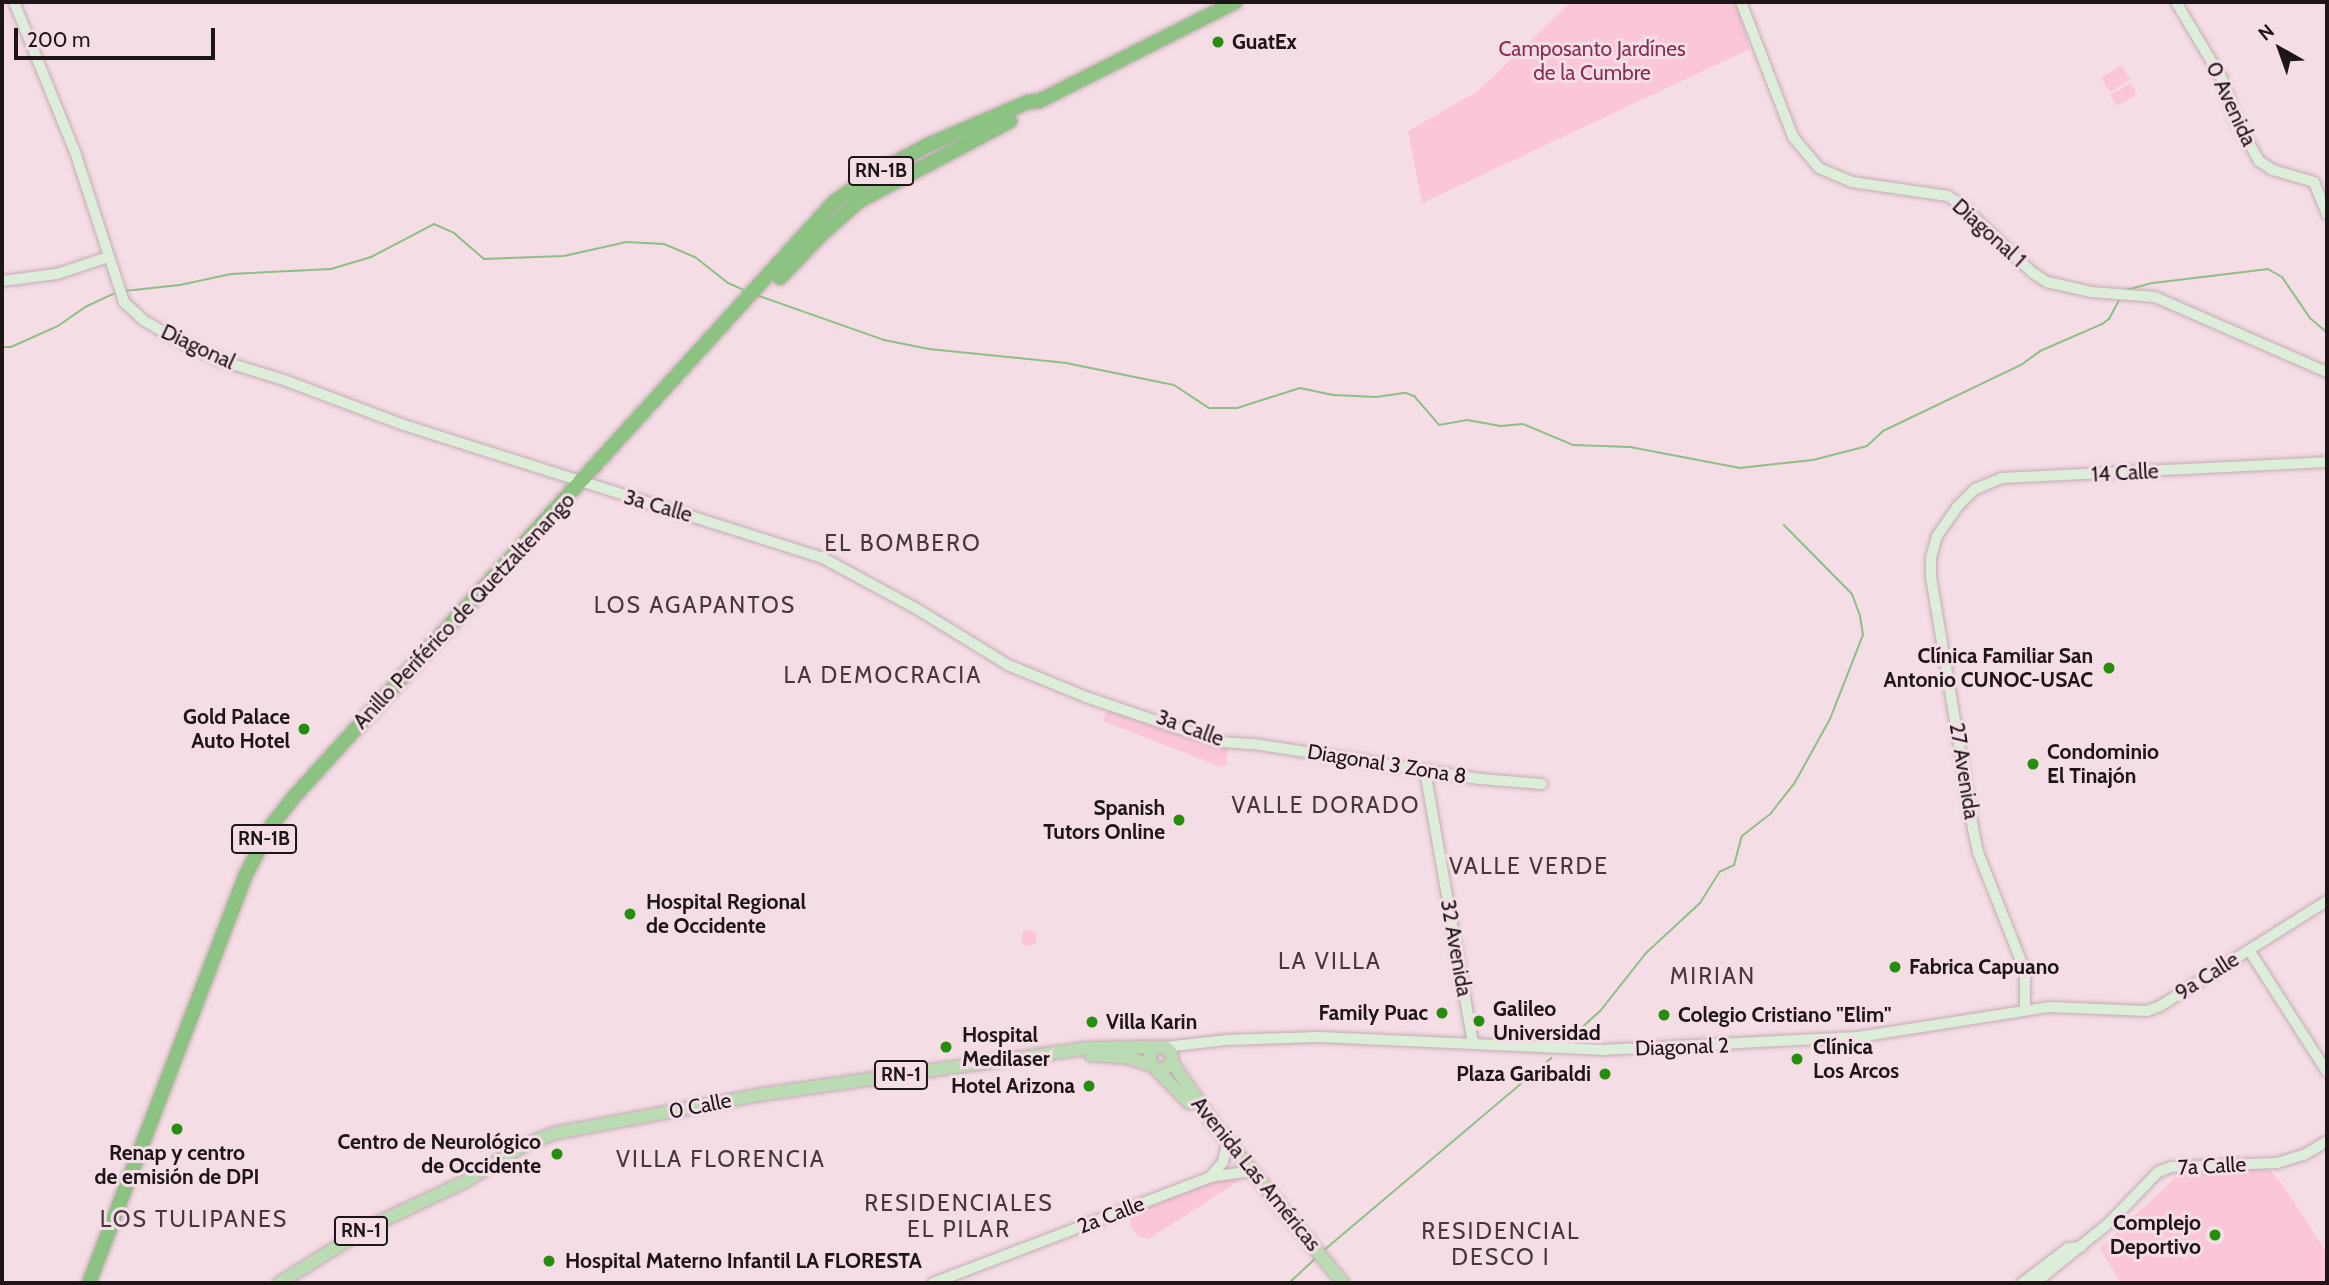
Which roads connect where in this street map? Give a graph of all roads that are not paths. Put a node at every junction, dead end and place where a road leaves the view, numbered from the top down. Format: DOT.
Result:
graph roads {
  1 [pos="14,2"];
  2 [pos="1235,2"];
  3 [pos="1741,2"];
  4 [pos="2176,2"];
  5 [pos="2327,214"];
  6 [pos="108,257"];
  7 [pos="2,281"];
  8 [pos="2327,372"];
  9 [pos="2327,462"];
  10 [pos="586,485"];
  11 [pos="1942,527"];
  12 [pos="1233,741"];
  13 [pos="1425,771"];
  14 [pos="1542,784"];
  15 [pos="2327,901"];
  16 [pos="2253,948"];
  17 [pos="2075,1007"];
  18 [pos="2025,1010"];
  19 [pos="1473,1043"];
  20 [pos="1167,1053"];
  21 [pos="2327,1060"];
  22 [pos="1154,1067"];
  23 [pos="2327,1072"];
  24 [pos="2327,1141"];
  25 [pos="1226,1149"];
  26 [pos="1245,1172"];
  27 [pos="1210,1177"];
  28 [pos="2081,1247"];
  29 [pos="1311,1249"];
  30 [pos="1323,1264"];
  31 [pos="89,1283"];
  32 [pos="98,1283"];
  33 [pos="279,1283"];
  34 [pos="291,1283"];
  35 [pos="933,1283"];
  36 [pos="1335,1283"];
  37 [pos="1343,1283"];
  38 [pos="2022,1283"];
  39 [pos="2035,1283"];
  1 -- 6 [label="street, Diagonal"];
  2 -- 10 [label="highway, Anillo Periférico de Quetzaltenango / RN-1B"];
  3 -- 8 [label="street, Diagonal 1"];
  4 -- 5 [label="street, 0 Avenida"];
  6 -- 7 [label="street"];
  6 -- 10 [label="street, Diagonal"];
  9 -- 11 [label="street, 14 Calle"];
  10 -- 12 [label="street, 3a Calle"];
  10 -- 31 [label="highway, Anillo Periférico de Quetzaltenango / RN-1B"];
  10 -- 32 [label="highway, Anillo Periférico de Quetzaltenango / RN-1B"];
  11 -- 18 [label="street, 27 Avenida"];
  12 -- 13 [label="street, Diagonal 3 Zona 8"];
  13 -- 14 [label="street, Diagonal 3 Zona 8"];
  13 -- 19 [label="street, 32 Avenida"];
  15 -- 16 [label="street, 9a Calle"];
  16 -- 17 [label="street, 9a Calle"];
  16 -- 21 [label="street"];
  16 -- 23 [label="street"];
  17 -- 18 [label="street, Diagonal 2"];
  18 -- 19 [label="street, Diagonal 2"];
  19 -- 20 [label="street, Diagonal 2"];
  20 -- 22 [label="main road"];
  20 -- 22 [label="main road"];
  20 -- 29 [label="main road, Avenida Las Américas"];
  20 -- 33 [label="main road, 0 Calle / RN-1"];
  22 -- 25 [label="main road, Avenida Las Américas"];
  22 -- 34 [label="main road, 0 Calle / RN-1"];
  24 -- 28 [label="street, 7a Calle"];
  25 -- 26 [label="main road, Avenida Las Américas"];
  25 -- 27 [label="street"];
  26 -- 27 [label="street, 2a Calle"];
  26 -- 29 [label="main road, Avenida Las Américas"];
  27 -- 35 [label="street, 2a Calle"];
  28 -- 38 [label="street, 7a Calle"];
  28 -- 39 [label="street, 7a Calle"];
  29 -- 30 [label="main road, Avenida Las Américas"];
  30 -- 36 [label="main road, Avenida Las Américas"];
  30 -- 37 [label="main road, Avenida Las Américas"];
}
